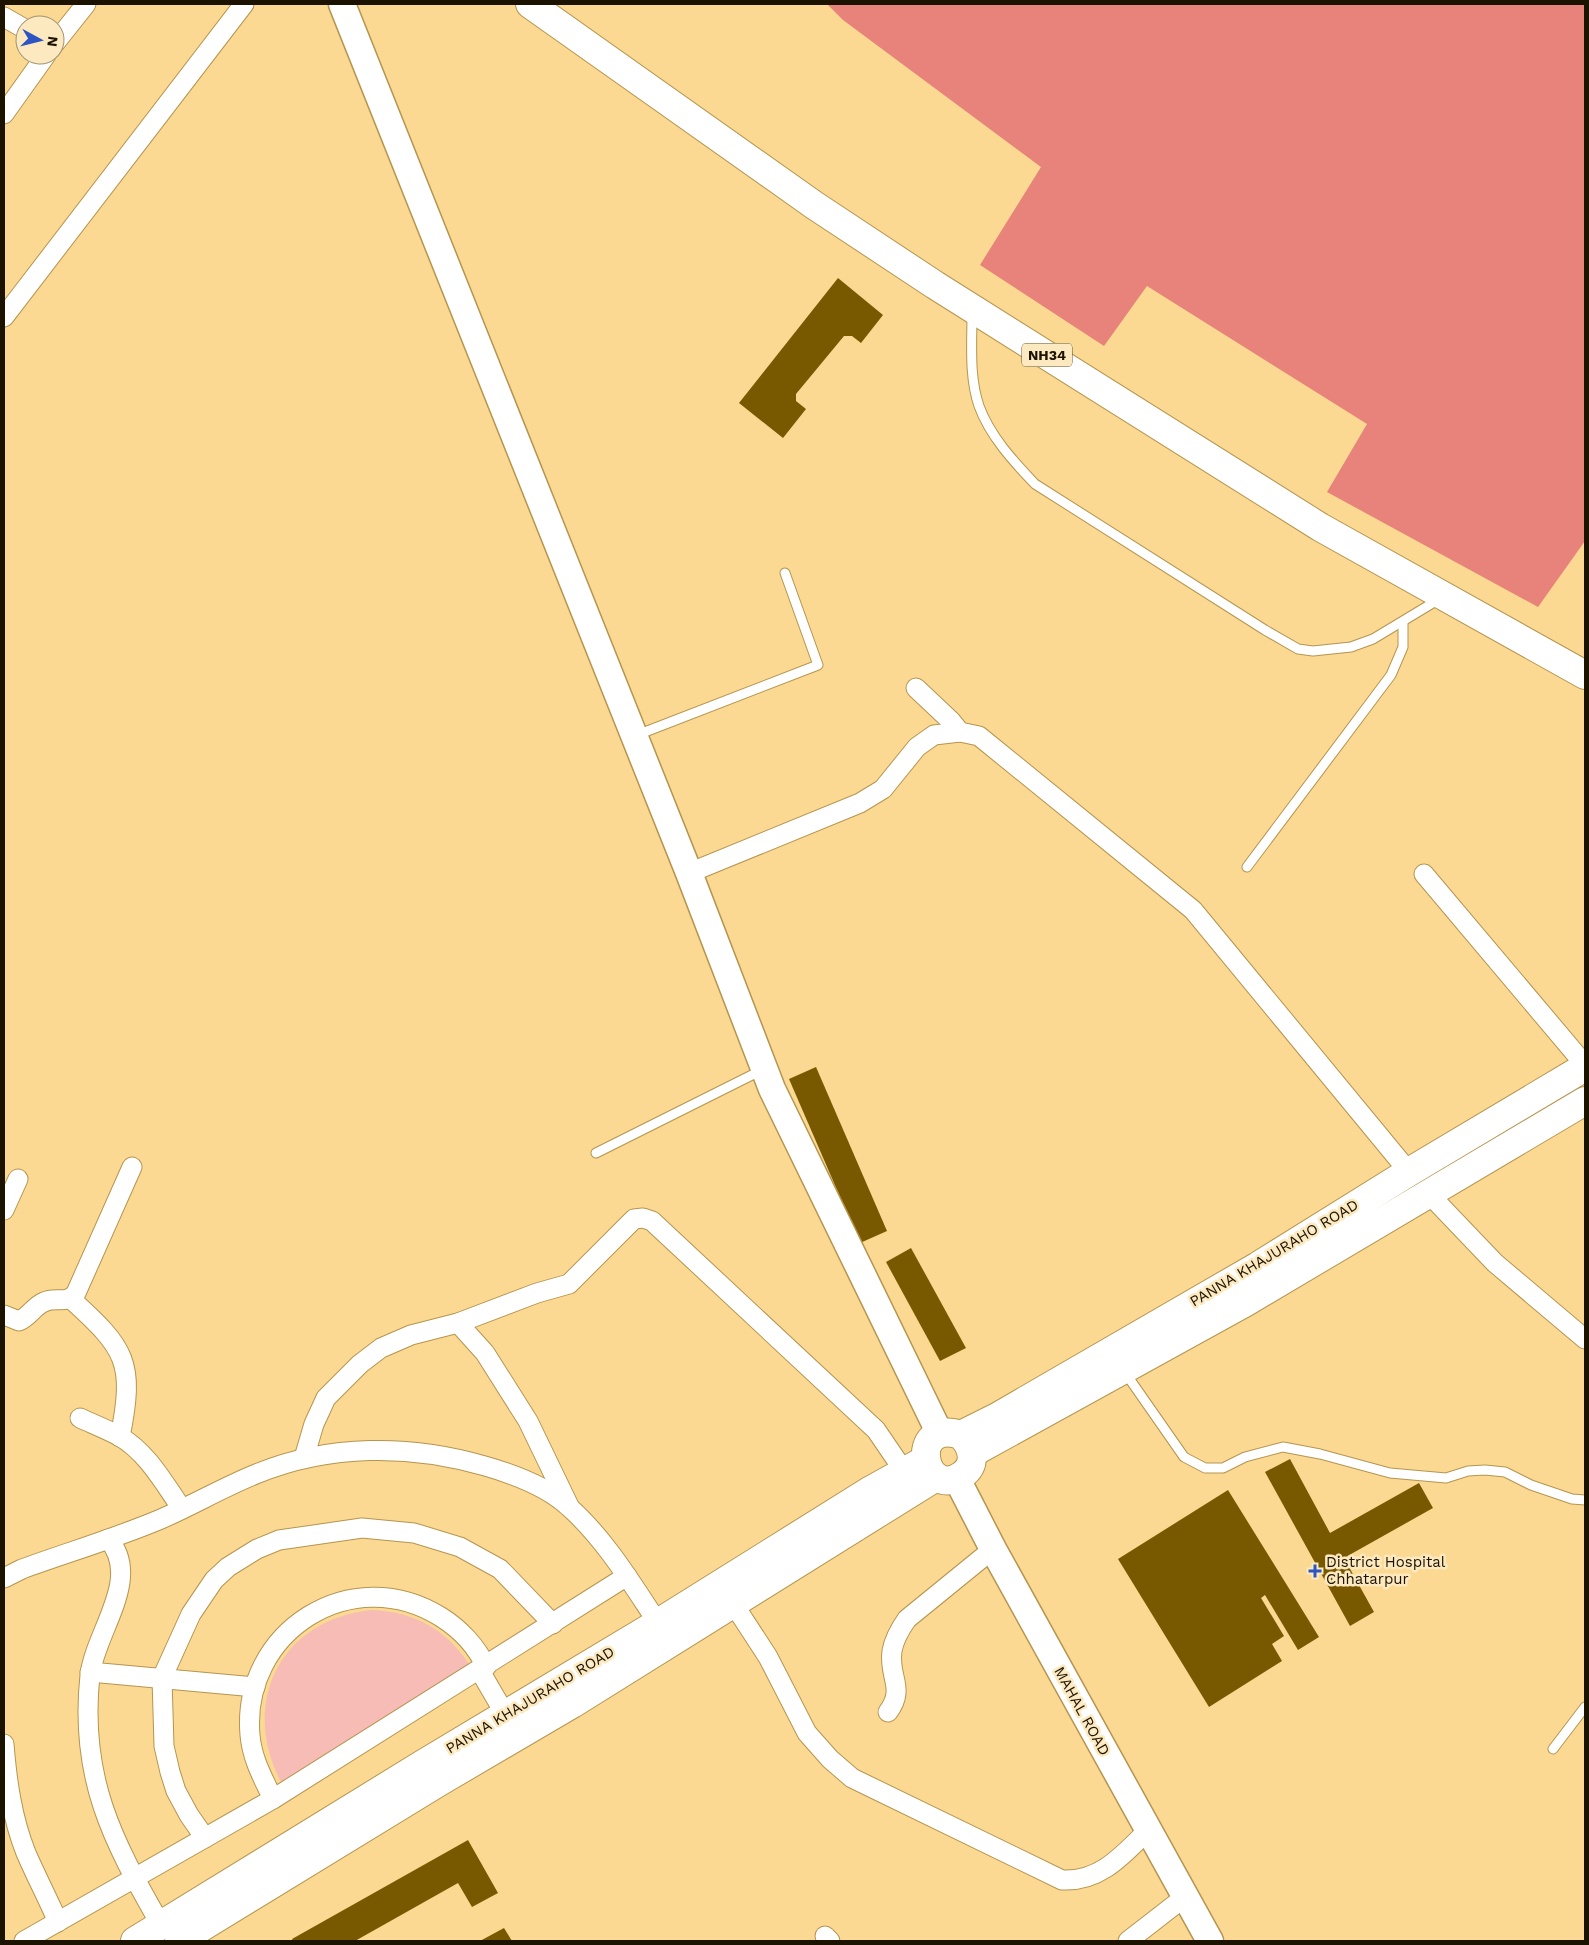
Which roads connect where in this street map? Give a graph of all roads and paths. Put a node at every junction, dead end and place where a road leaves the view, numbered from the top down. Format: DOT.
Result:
graph roads {
  1 [pos="86,4"];
  2 [pos="244,4"];
  3 [pos="342,4"];
  4 [pos="530,4"];
  5 [pos="4,17"];
  6 [pos="15,23"];
  7 [pos="65,30"];
  8 [pos="39,65"];
  9 [pos="4,114"];
  10 [pos="9,297"];
  11 [pos="972,308"];
  12 [pos="4,317"];
  13 [pos="784,573"];
  14 [pos="1445,595"];
  15 [pos="1403,622"];
  16 [pos="1585,675"];
  17 [pos="916,688"];
  18 [pos="960,732"];
  19 [pos="634,736"];
  20 [pos="1247,867"];
  21 [pos="689,873"];
  22 [pos="1424,874"];
  23 [pos="1585,1066"];
  24 [pos="764,1068"];
  25 [pos="1585,1101"];
  26 [pos="596,1153"];
  27 [pos="132,1167"];
  28 [pos="1409,1172"];
  29 [pos="18,1179"];
  30 [pos="1430,1194"];
  31 [pos="4,1210"];
  32 [pos="70,1299"];
  33 [pos="4,1316"];
  34 [pos="458,1323"];
  35 [pos="1582,1330"];
  36 [pos="1124,1371"];
  37 [pos="80,1418"];
  38 [pos="120,1437"];
  39 [pos="958,1441"];
  40 [pos="304,1458"];
  41 [pos="931,1471"];
  42 [pos="1585,1500"];
  43 [pos="569,1506"];
  44 [pos="182,1509"];
  45 [pos="108,1539"];
  46 [pos="993,1549"];
  47 [pos="627,1576"];
  48 [pos="4,1578"];
  49 [pos="728,1594"];
  50 [pos="658,1623"];
  51 [pos="553,1624"];
  52 [pos="483,1669"];
  53 [pos="90,1672"];
  54 [pos="162,1678"];
  55 [pos="255,1687"];
  56 [pos="1585,1707"];
  57 [pos="888,1712"];
  58 [pos="505,1714"];
  59 [pos="4,1744"];
  60 [pos="1553,1749"];
  61 [pos="273,1799"];
  62 [pos="1148,1830"];
  63 [pos="205,1838"];
  64 [pos="134,1878"];
  65 [pos="1186,1896"];
  66 [pos="58,1922"];
  67 [pos="170,1933"];
  68 [pos="24,1941"];
  69 [pos="134,1941"];
  70 [pos="1128,1941"];
  71 [pos="1210,1941"];
  1 -- 7 [label="street"];
  2 -- 10 [label="street"];
  3 -- 19 [label="main road"];
  4 -- 11 [label="main road, NH34"];
  5 -- 6 [label="street"];
  8 -- 9 [label="street"];
  10 -- 12 [label="street"];
  11 -- 14 [label="main road, NH34"];
  11 -- 15 [label="lane"];
  13 -- 19 [label="lane"];
  14 -- 15 [label="lane"];
  14 -- 16 [label="main road, NH34"];
  15 -- 20 [label="lane"];
  17 -- 18 [label="street"];
  18 -- 21 [label="street"];
  18 -- 28 [label="street"];
  19 -- 21 [label="main road"];
  21 -- 24 [label="main road"];
  22 -- 23 [label="street"];
  23 -- 28 [label="main road, PANNA KHAJURAHO ROAD"];
  24 -- 26 [label="lane"];
  24 -- 39 [label="main road"];
  25 -- 30 [label="main road, PANNA KHAJURAHO ROAD"];
  27 -- 32 [label="street"];
  28 -- 39 [label="main road, PANNA KHAJURAHO ROAD"];
  29 -- 31 [label="street"];
  30 -- 35 [label="street"];
  30 -- 36 [label="main road, PANNA KHAJURAHO ROAD"];
  32 -- 33 [label="street"];
  32 -- 38 [label="street"];
  34 -- 40 [label="street"];
  34 -- 41 [label="street"];
  34 -- 43 [label="street"];
  36 -- 39 [label="main road, PANNA KHAJURAHO ROAD"];
  36 -- 42 [label="lane"];
  37 -- 38 [label="street"];
  38 -- 44 [label="street"];
  39 -- 41 [label="main road, PANNA KHAJURAHO ROAD"];
  39 -- 41 [label="main road, PANNA KHAJURAHO ROAD"];
  40 -- 43 [label="street"];
  40 -- 44 [label="street"];
  41 -- 46 [label="main road, MAHAL ROAD"];
  41 -- 49 [label="main road, PANNA KHAJURAHO ROAD"];
  43 -- 47 [label="street"];
  44 -- 45 [label="street"];
  45 -- 48 [label="street"];
  45 -- 53 [label="street"];
  46 -- 57 [label="street"];
  46 -- 62 [label="main road, MAHAL ROAD"];
  47 -- 50 [label="street"];
  47 -- 51 [label="street"];
  49 -- 50 [label="main road, PANNA KHAJURAHO ROAD"];
  49 -- 62 [label="street"];
  49 -- 67 [label="main road, PANNA KHAJURAHO ROAD"];
  50 -- 58 [label="main road, PANNA KHAJURAHO ROAD"];
  51 -- 52 [label="street"];
  51 -- 54 [label="street"];
  52 -- 55 [label="street"];
  52 -- 58 [label="street"];
  52 -- 61 [label="street"];
  53 -- 54 [label="street"];
  53 -- 64 [label="street"];
  54 -- 55 [label="street"];
  54 -- 63 [label="street"];
  55 -- 61 [label="street"];
  56 -- 60 [label="lane"];
  58 -- 67 [label="main road, PANNA KHAJURAHO ROAD"];
  59 -- 66 [label="street"];
  61 -- 63 [label="street"];
  62 -- 65 [label="main road, MAHAL ROAD"];
  63 -- 64 [label="street"];
  64 -- 66 [label="street"];
  64 -- 67 [label="street"];
  65 -- 70 [label="street"];
  65 -- 71 [label="main road, MAHAL ROAD"];
  66 -- 68 [label="street"];
  67 -- 69 [label="main road, PANNA KHAJURAHO ROAD"];
}
